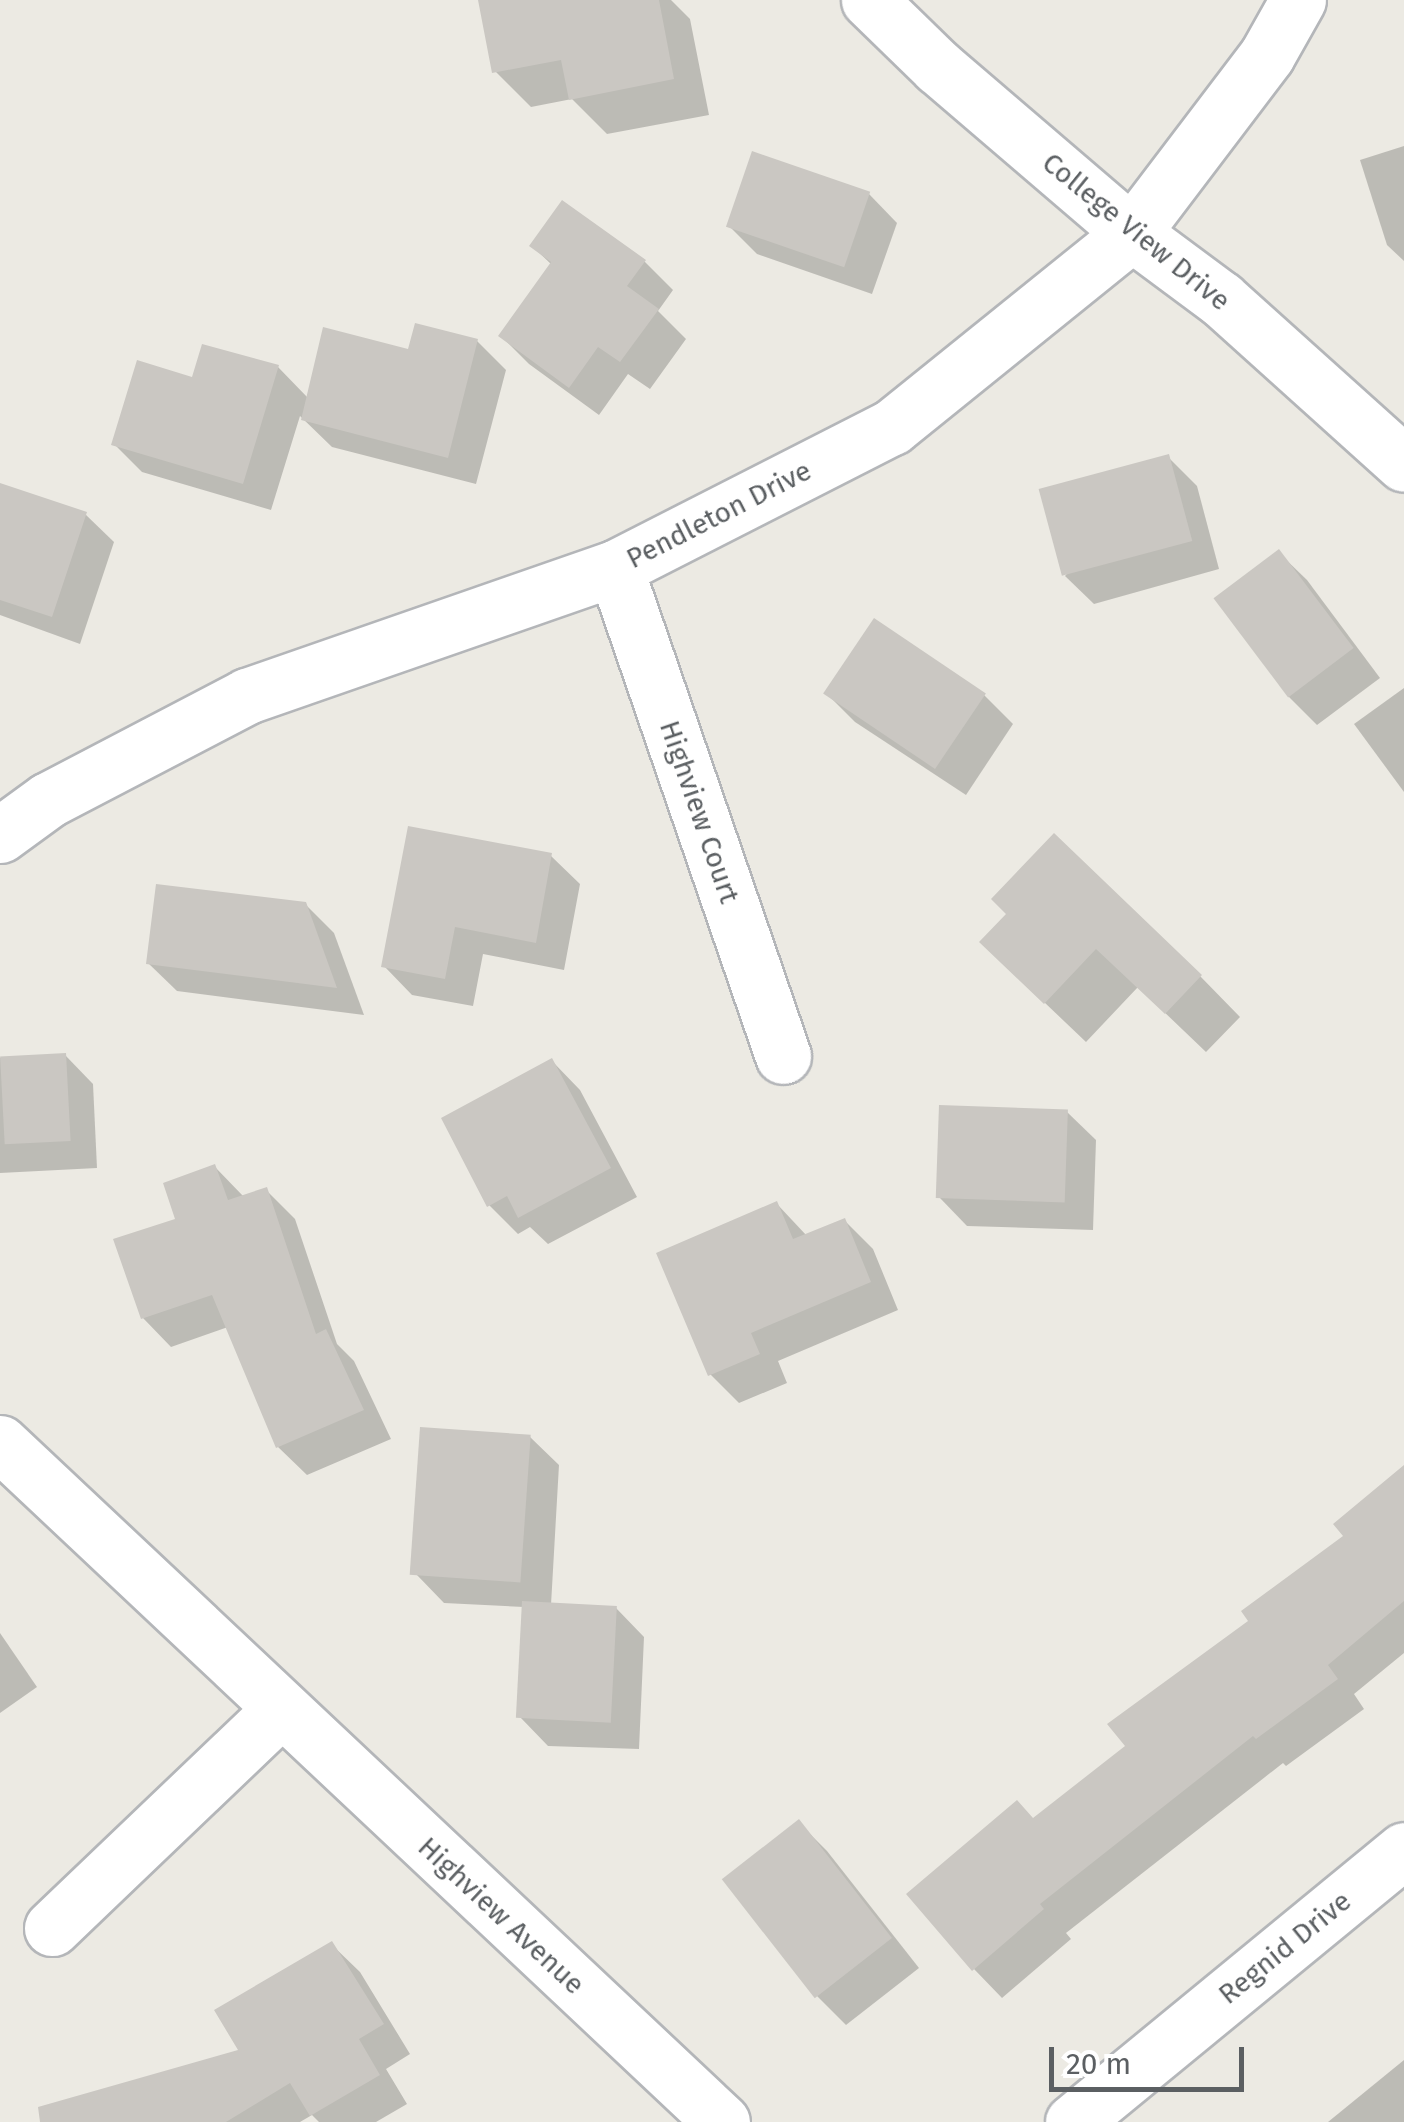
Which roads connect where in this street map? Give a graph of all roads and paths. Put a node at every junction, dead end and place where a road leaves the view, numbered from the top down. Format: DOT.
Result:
graph roads {
  1 [pos="870,0"];
  2 [pos="1298,0"];
  3 [pos="1132,233"];
  4 [pos="1404,464"];
  5 [pos="615,568"];
  6 [pos="0,835"];
  7 [pos="783,1056"];
  8 [pos="0,1443"];
  9 [pos="280,1710"];
  10 [pos="1404,1850"];
  11 [pos="52,1928"];
  12 [pos="722,2122"];
  13 [pos="1073,2122"];
  1 -- 3 [label="street, College View Drive"];
  2 -- 3 [label="street, Pendleton Drive"];
  3 -- 4 [label="street, College View Drive"];
  3 -- 5 [label="street, Pendleton Drive"];
  5 -- 6 [label="street, Pendleton Drive"];
  5 -- 7 [label="street, Highview Court"];
  8 -- 9 [label="street, Highview Avenue"];
  9 -- 11 [label="street"];
  9 -- 12 [label="street, Highview Avenue"];
  10 -- 13 [label="street, Regnid Drive"];
}
